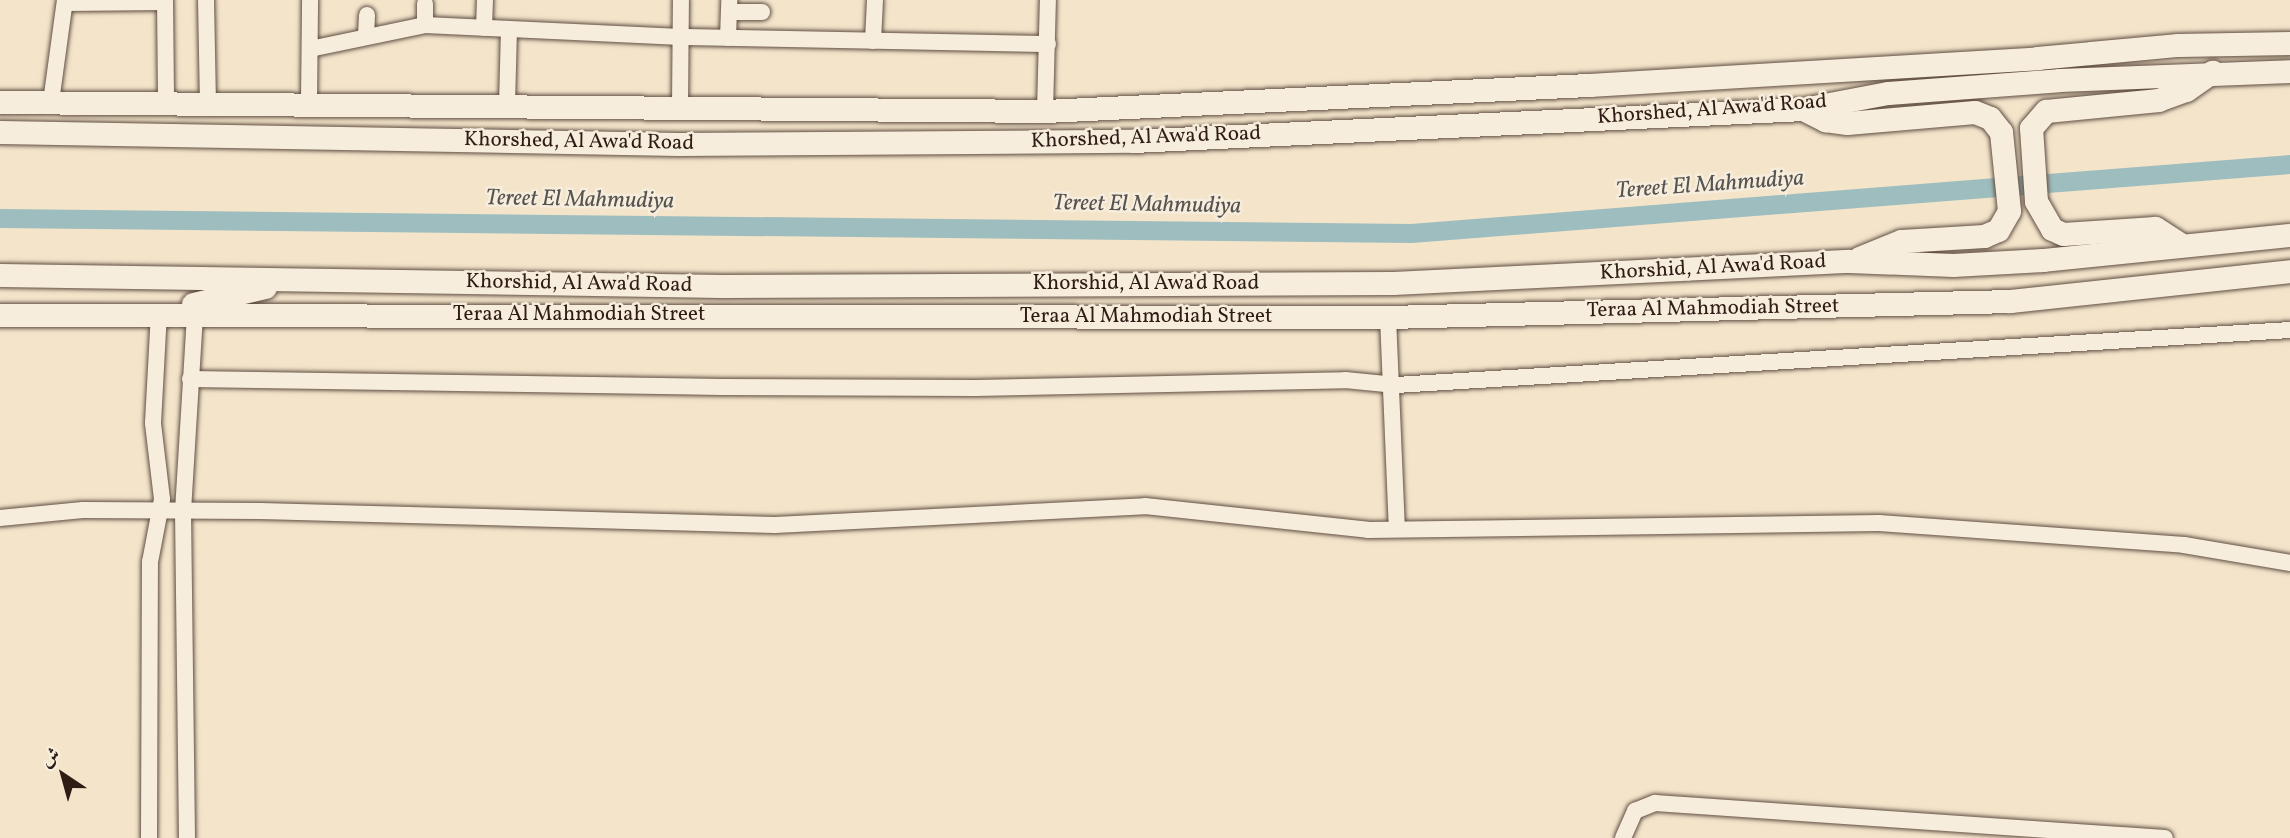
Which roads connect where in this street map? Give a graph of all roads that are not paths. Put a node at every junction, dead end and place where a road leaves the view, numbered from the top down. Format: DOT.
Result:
graph roads {
  1 [pos="206,0"];
  2 [pos="310,0"];
  3 [pos="485,0"];
  4 [pos="681,0"];
  5 [pos="875,0"];
  6 [pos="1048,0"];
  7 [pos="65,1"];
  8 [pos="165,1"];
  9 [pos="425,4"];
  10 [pos="729,6"];
  11 [pos="762,12"];
  12 [pos="367,15"];
  13 [pos="425,25"];
  14 [pos="484,28"];
  15 [pos="509,29"];
  16 [pos="366,35"];
  17 [pos="681,37"];
  18 [pos="728,38"];
  19 [pos="873,41"];
  20 [pos="2290,43"];
  21 [pos="1048,44"];
  22 [pos="310,49"];
  23 [pos="2290,71"];
  24 [pos="2212,72"];
  25 [pos="0,102"];
  26 [pos="51,102"];
  27 [pos="309,102"];
  28 [pos="113,103"];
  29 [pos="166,103"];
  30 [pos="208,103"];
  31 [pos="507,105"];
  32 [pos="680,107"];
  33 [pos="1803,109"];
  34 [pos="1045,111"];
  35 [pos="0,132"];
  36 [pos="218,136"];
  37 [pos="2290,235"];
  38 [pos="2180,244"];
  39 [pos="1849,261"];
  40 [pos="2290,271"];
  41 [pos="0,275"];
  42 [pos="298,279"];
  43 [pos="159,312"];
  44 [pos="195,313"];
  45 [pos="0,315"];
  46 [pos="1388,317"];
  47 [pos="2290,331"];
  48 [pos="190,379"];
  49 [pos="1390,384"];
  50 [pos="159,511"];
  51 [pos="183,511"];
  52 [pos="0,518"];
  53 [pos="1397,528"];
  54 [pos="2290,563"];
  55 [pos="149,838"];
  56 [pos="187,838"];
  57 [pos="1623,838"];
  58 [pos="2165,838"];
  1 -- 30 [label="street"];
  2 -- 22 [label="street"];
  3 -- 14 [label="street"];
  4 -- 17 [label="street"];
  5 -- 19 [label="street"];
  6 -- 21 [label="street"];
  7 -- 8 [label="street"];
  7 -- 26 [label="street"];
  8 -- 29 [label="street"];
  9 -- 13 [label="street"];
  10 -- 11 [label="street"];
  10 -- 18 [label="street"];
  12 -- 16 [label="street"];
  13 -- 14 [label="street"];
  13 -- 16 [label="street"];
  14 -- 15 [label="street"];
  15 -- 17 [label="street"];
  15 -- 31 [label="street"];
  16 -- 22 [label="street"];
  17 -- 18 [label="street"];
  17 -- 32 [label="street"];
  18 -- 19 [label="street"];
  19 -- 21 [label="street"];
  20 -- 34 [label="main road, Khorshed, Al Awa'd Road"];
  21 -- 34 [label="street"];
  22 -- 27 [label="street"];
  23 -- 24 [label="main road, Khorshed, Al Awa'd Road"];
  24 -- 33 [label="main road, Khorshed, Al Awa'd Road"];
  24 -- 38 [label="main road"];
  25 -- 26 [label="main road, Khorshed, Al Awa'd Road"];
  26 -- 28 [label="main road, Khorshed, Al Awa'd Road"];
  27 -- 30 [label="main road, Khorshed, Al Awa'd Road"];
  27 -- 31 [label="main road, Khorshed, Al Awa'd Road"];
  28 -- 29 [label="main road, Khorshed, Al Awa'd Road"];
  28 -- 36 [label="main road"];
  29 -- 30 [label="main road, Khorshed, Al Awa'd Road"];
  31 -- 32 [label="main road, Khorshed, Al Awa'd Road"];
  32 -- 34 [label="main road, Khorshed, Al Awa'd Road"];
  33 -- 36 [label="main road, Khorshed, Al Awa'd Road"];
  33 -- 39 [label="main road"];
  35 -- 36 [label="main road, Khorshed, Al Awa'd Road"];
  37 -- 38 [label="main road, Khorshid, Al Awa'd Road"];
  38 -- 39 [label="main road, Khorshid, Al Awa'd Road"];
  39 -- 42 [label="main road, Khorshid, Al Awa'd Road"];
  40 -- 46 [label="main road, Teraa Al Mahmodiah Street"];
  41 -- 42 [label="main road, Khorshid, Al Awa'd Road"];
  42 -- 43 [label="main road"];
  43 -- 44 [label="main road, Teraa Al Mahmodiah Street"];
  43 -- 45 [label="main road, Teraa Al Mahmodiah Street"];
  43 -- 50 [label="street"];
  44 -- 46 [label="main road, Teraa Al Mahmodiah Street"];
  44 -- 48 [label="street"];
  46 -- 49 [label="street"];
  47 -- 49 [label="street"];
  48 -- 49 [label="street"];
  48 -- 51 [label="street"];
  49 -- 53 [label="street"];
  50 -- 51 [label="street"];
  50 -- 52 [label="street"];
  50 -- 55 [label="street"];
  51 -- 53 [label="street"];
  51 -- 56 [label="street"];
  53 -- 54 [label="street"];
  57 -- 58 [label="street"];
}
